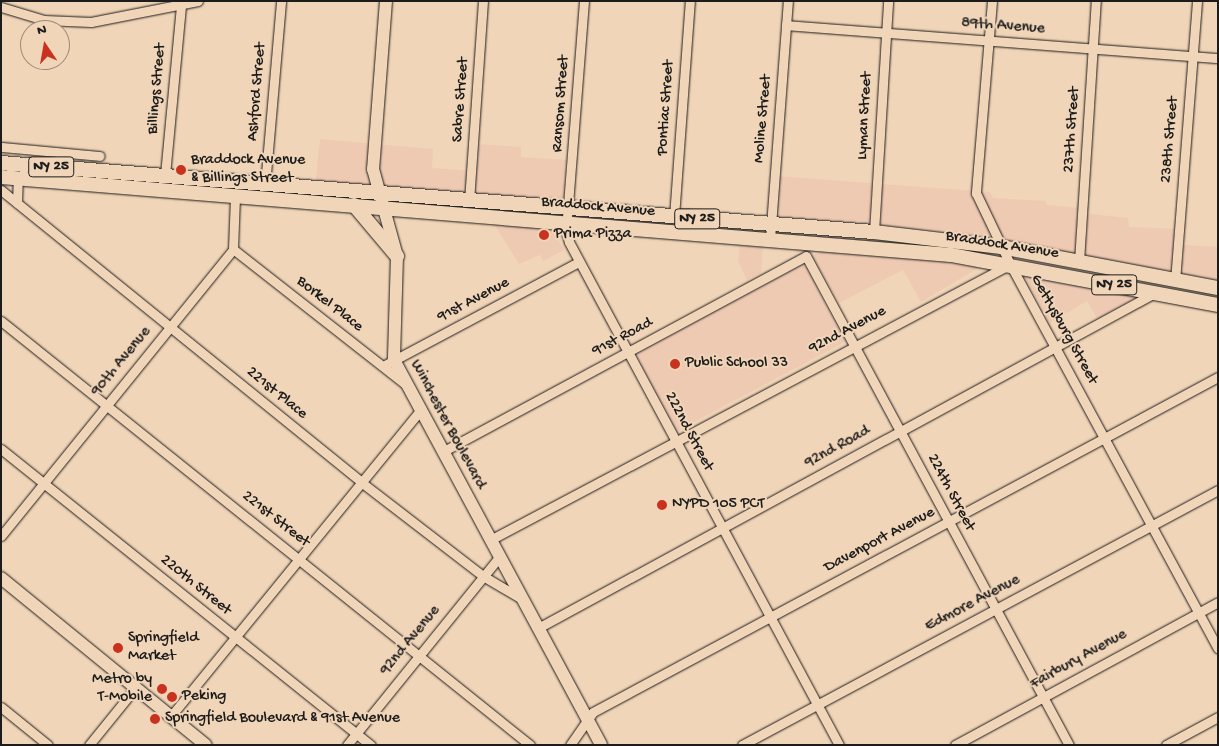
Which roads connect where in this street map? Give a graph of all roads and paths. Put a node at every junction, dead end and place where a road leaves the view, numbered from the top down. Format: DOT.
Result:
graph roads {
  1 [pos="198,1"];
  2 [pos="281,1"];
  3 [pos="386,1"];
  4 [pos="484,1"];
  5 [pos="584,1"];
  6 [pos="690,1"];
  7 [pos="788,1"];
  8 [pos="888,1"];
  9 [pos="992,1"];
  10 [pos="1096,1"];
  11 [pos="1197,1"];
  12 [pos="181,5"];
  13 [pos="1,6"];
  14 [pos="786,25"];
  15 [pos="886,33"];
  16 [pos="990,41"];
  17 [pos="1093,48"];
  18 [pos="1193,56"];
  19 [pos="1218,58"];
  20 [pos="1,147"];
  21 [pos="100,156"];
  22 [pos="1,163"];
  23 [pos="100,170"];
  24 [pos="165,175"];
  25 [pos="1,177"];
  26 [pos="18,179"];
  27 [pos="99,186"];
  28 [pos="265,186"];
  29 [pos="1,190"];
  30 [pos="235,196"];
  31 [pos="382,201"];
  32 [pos="469,201"];
  33 [pos="17,203"];
  34 [pos="354,205"];
  35 [pos="568,216"];
  36 [pos="674,217"];
  37 [pos="770,225"];
  38 [pos="874,232"];
  39 [pos="770,239"];
  40 [pos="1001,247"];
  41 [pos="234,249"];
  42 [pos="807,249"];
  43 [pos="397,256"];
  44 [pos="1079,260"];
  45 [pos="579,262"];
  46 [pos="1010,264"];
  47 [pos="1175,281"];
  48 [pos="1218,288"];
  49 [pos="1153,294"];
  50 [pos="1218,305"];
  51 [pos="1,321"];
  52 [pos="169,327"];
  53 [pos="853,344"];
  54 [pos="1055,347"];
  55 [pos="628,352"];
  56 [pos="388,363"];
  57 [pos="1218,377"];
  58 [pos="106,406"];
  59 [pos="420,411"];
  60 [pos="900,431"];
  61 [pos="1104,437"];
  62 [pos="675,440"];
  63 [pos="1,449"];
  64 [pos="442,452"];
  65 [pos="361,482"];
  66 [pos="43,483"];
  67 [pos="1218,490"];
  68 [pos="948,521"];
  69 [pos="1152,525"];
  70 [pos="722,528"];
  71 [pos="1,536"];
  72 [pos="490,540"];
  73 [pos="499,556"];
  74 [pos="299,559"];
  75 [pos="483,576"];
  76 [pos="1,578"];
  77 [pos="522,600"];
  78 [pos="1218,602"];
  79 [pos="996,609"];
  80 [pos="1198,612"];
  81 [pos="771,616"];
  82 [pos="538,628"];
  83 [pos="236,637"];
  84 [pos="1218,648"];
  85 [pos="420,656"];
  86 [pos="136,687"];
  87 [pos="1043,698"];
  88 [pos="818,704"];
  89 [pos="1,707"];
  90 [pos="171,716"];
  91 [pos="1218,717"];
  92 [pos="588,722"];
  93 [pos="356,733"];
  94 [pos="48,745"];
  95 [pos="89,745"];
  96 [pos="206,745"];
  97 [pos="347,745"];
  98 [pos="371,745"];
  99 [pos="530,745"];
  100 [pos="570,745"];
  101 [pos="601,745"];
  102 [pos="742,745"];
  103 [pos="839,745"];
  104 [pos="955,745"];
  105 [pos="1068,745"];
  106 [pos="1166,745"];
  1 -- 12 [label="street"];
  2 -- 28 [label="street, Ashford Street"];
  3 -- 31 [label="main road, Winchester Boulevard"];
  4 -- 32 [label="street, Sabre Street"];
  5 -- 35 [label="street, Ransom Street"];
  6 -- 36 [label="street, Pontiac Street"];
  7 -- 14 [label="street, Moline Street"];
  8 -- 15 [label="street, Lyman Street"];
  9 -- 16 [label="street, Gettysburg Street"];
  10 -- 17 [label="street, 237th Street"];
  11 -- 18 [label="street, 238th Street"];
  12 -- 13 [label="street"];
  12 -- 24 [label="street, Billings Street"];
  14 -- 15 [label="street, 89th Avenue"];
  14 -- 37 [label="street, Moline Street"];
  15 -- 16 [label="street, 89th Avenue"];
  15 -- 38 [label="street, Lyman Street"];
  16 -- 17 [label="street, 89th Avenue"];
  16 -- 40 [label="street, Gettysburg Street"];
  17 -- 18 [label="street, 89th Avenue"];
  17 -- 44 [label="street, 237th Street"];
  18 -- 19 [label="street, 89th Avenue"];
  18 -- 47 [label="street, 238th Street"];
  20 -- 21 [label="street"];
  22 -- 23 [label="main road, Braddock Avenue / NY 25"];
  23 -- 24 [label="main road, Braddock Avenue / NY 25"];
  23 -- 27 [label="main road"];
  24 -- 28 [label="main road, Braddock Avenue / NY 25"];
  25 -- 26 [label="main road, Braddock Avenue / NY 25"];
  26 -- 27 [label="main road, Braddock Avenue / NY 25"];
  26 -- 33 [label="street"];
  27 -- 30 [label="main road, Braddock Avenue / NY 25"];
  28 -- 31 [label="main road, Braddock Avenue / NY 25"];
  29 -- 33 [label="street, 221st Place"];
  30 -- 34 [label="main road, Braddock Avenue / NY 25"];
  30 -- 41 [label="street"];
  31 -- 32 [label="main road, Braddock Avenue / NY 25"];
  31 -- 34 [label="main road, Braddock Avenue / NY 25"];
  31 -- 35 [label="main road, Braddock Avenue / NY 25"];
  31 -- 43 [label="main road, Winchester Boulevard"];
  32 -- 35 [label="main road, Braddock Avenue / NY 25"];
  33 -- 52 [label="street, 221st Place"];
  34 -- 43 [label="main road"];
  35 -- 36 [label="main road, Braddock Avenue / NY 25"];
  35 -- 39 [label="main road, Braddock Avenue / NY 25"];
  35 -- 45 [label="street, 222nd Street"];
  36 -- 37 [label="main road, Braddock Avenue / NY 25"];
  37 -- 38 [label="main road, Braddock Avenue / NY 25"];
  37 -- 39 [label="street, Moline Street"];
  38 -- 40 [label="main road, Braddock Avenue / NY 25"];
  39 -- 42 [label="main road, Braddock Avenue / NY 25"];
  40 -- 44 [label="main road, Braddock Avenue / NY 25"];
  40 -- 46 [label="street, Gettysburg Street"];
  41 -- 52 [label="street, 90th Avenue"];
  41 -- 56 [label="street, Borkel Place"];
  42 -- 46 [label="main road, Braddock Avenue / NY 25"];
  42 -- 53 [label="street, 224th Street"];
  42 -- 55 [label="street, 91st Road"];
  43 -- 56 [label="main road, Winchester Boulevard"];
  44 -- 47 [label="main road, Braddock Avenue / NY 25"];
  45 -- 55 [label="street, 222nd Street"];
  45 -- 56 [label="street, 91st Avenue"];
  46 -- 49 [label="main road, Braddock Avenue / NY 25"];
  46 -- 53 [label="street, 92nd Avenue"];
  46 -- 54 [label="street, Gettysburg Street"];
  47 -- 48 [label="main road, Braddock Avenue / NY 25"];
  49 -- 50 [label="main road, Braddock Avenue / NY 25"];
  49 -- 54 [label="street, 92nd Road"];
  51 -- 58 [label="street, 221st Street"];
  52 -- 58 [label="street, 90th Avenue"];
  52 -- 65 [label="street, 221st Place"];
  53 -- 60 [label="street, 224th Street"];
  53 -- 62 [label="street, 92nd Avenue"];
  54 -- 60 [label="street, 92nd Road"];
  54 -- 61 [label="street, Gettysburg Street"];
  55 -- 62 [label="street, 222nd Street"];
  55 -- 64 [label="street, 91st Road"];
  56 -- 59 [label="main road, Winchester Boulevard"];
  57 -- 61 [label="street, Davenport Avenue"];
  58 -- 66 [label="street, 90th Avenue"];
  58 -- 74 [label="street, 221st Street"];
  59 -- 64 [label="main road, Winchester Boulevard"];
  59 -- 65 [label="street"];
  60 -- 68 [label="street, 224th Street"];
  60 -- 70 [label="street, 92nd Road"];
  61 -- 68 [label="street, Davenport Avenue"];
  61 -- 69 [label="street, Gettysburg Street"];
  62 -- 70 [label="street, 222nd Street"];
  62 -- 72 [label="street, 92nd Avenue"];
  63 -- 66 [label="street, 220th Street"];
  64 -- 72 [label="main road, Winchester Boulevard"];
  65 -- 74 [label="street"];
  65 -- 75 [label="street, 221st Place"];
  66 -- 71 [label="street, 90th Avenue"];
  66 -- 83 [label="street, 220th Street"];
  67 -- 69 [label="street, Edmore Avenue"];
  68 -- 79 [label="street, 224th Street"];
  68 -- 81 [label="street, Davenport Avenue"];
  69 -- 79 [label="street, Edmore Avenue"];
  69 -- 80 [label="street, Gettysburg Street"];
  70 -- 81 [label="street, 222nd Street"];
  70 -- 82 [label="street, 92nd Road"];
  72 -- 73 [label="main road, Winchester Boulevard"];
  73 -- 75 [label="street, 92nd Avenue"];
  73 -- 77 [label="main road, Winchester Boulevard"];
  74 -- 83 [label="street"];
  74 -- 85 [label="street, 221st Street"];
  75 -- 77 [label="street, 221st Place"];
  75 -- 85 [label="street, 92nd Avenue"];
  76 -- 86 [label="main road"];
  77 -- 82 [label="main road, Winchester Boulevard"];
  78 -- 80 [label="street, Fairbury Avenue"];
  79 -- 87 [label="street, 224th Street"];
  79 -- 88 [label="street, Edmore Avenue"];
  80 -- 84 [label="street, Gettysburg Street"];
  80 -- 87 [label="street, Fairbury Avenue"];
  81 -- 88 [label="street, 222nd Street"];
  81 -- 92 [label="street, Davenport Avenue"];
  82 -- 92 [label="main road, Winchester Boulevard"];
  83 -- 90 [label="street"];
  83 -- 93 [label="street, 220th Street"];
  85 -- 93 [label="street, 92nd Avenue"];
  85 -- 99 [label="street, 221st Street"];
  86 -- 90 [label="main road"];
  86 -- 95 [label="street"];
  87 -- 104 [label="street, Fairbury Avenue"];
  87 -- 105 [label="street, 224th Street"];
  88 -- 102 [label="street, Edmore Avenue"];
  88 -- 103 [label="street, 222nd Street"];
  89 -- 94 [label="street"];
  90 -- 96 [label="main road"];
  91 -- 106 [label="street"];
  92 -- 100 [label="street, Davenport Avenue"];
  92 -- 101 [label="main road, Winchester Boulevard"];
  93 -- 97 [label="street, 92nd Avenue"];
  93 -- 98 [label="street, 220th Street"];
}
